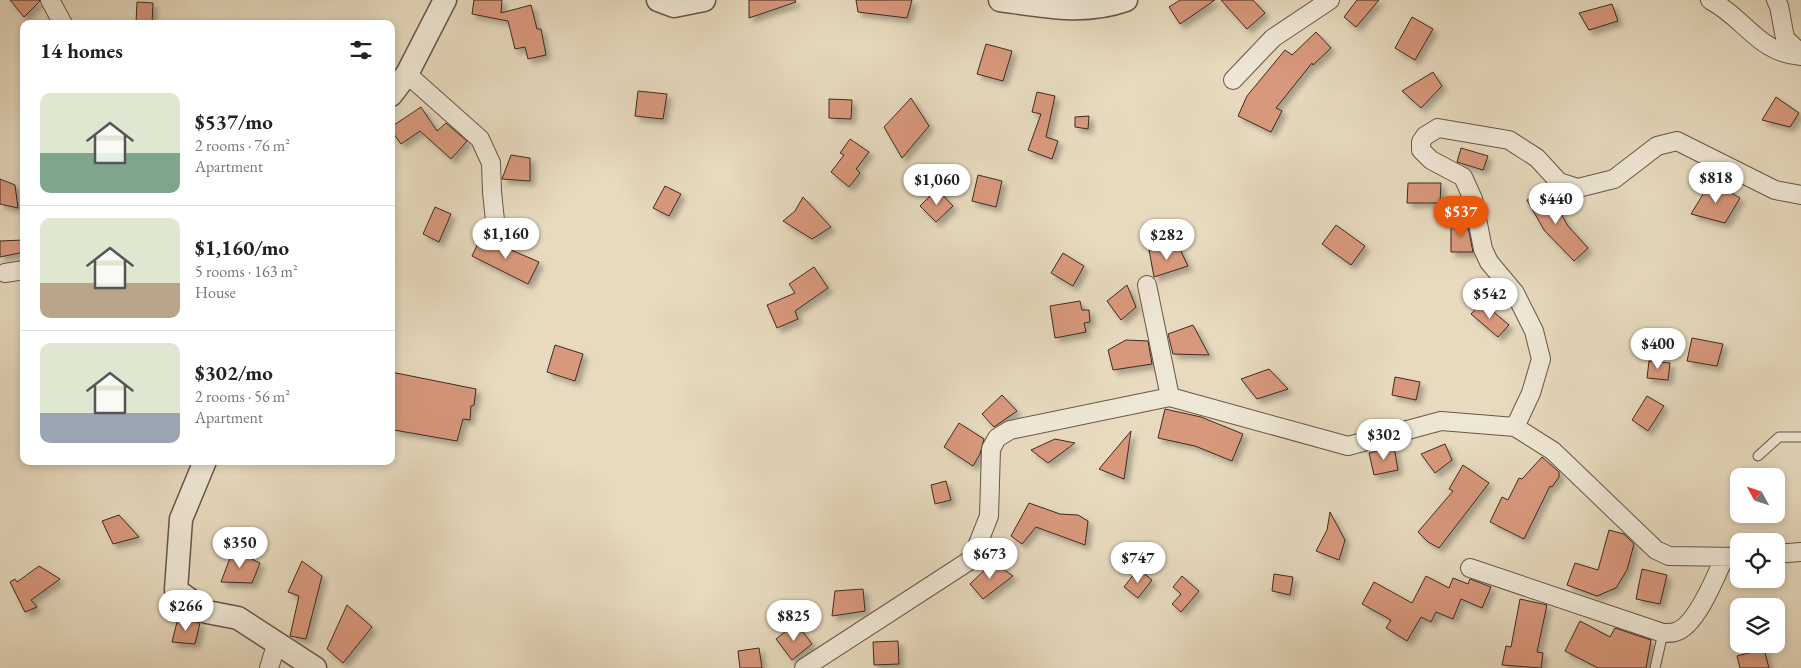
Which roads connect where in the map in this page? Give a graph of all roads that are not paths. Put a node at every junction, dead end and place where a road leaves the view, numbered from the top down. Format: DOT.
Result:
graph roads {
  1 [pos="50,0"];
  2 [pos="446,0"];
  3 [pos="658,0"];
  4 [pos="704,0"];
  5 [pos="1000,0"];
  6 [pos="1126,0"];
  7 [pos="1330,0"];
  8 [pos="1710,0"];
  9 [pos="1776,0"];
  10 [pos="60,20"];
  11 [pos="1801,55"];
  12 [pos="407,74"];
  13 [pos="1233,80"];
  14 [pos="395,90"];
  15 [pos="1801,195"];
  16 [pos="496,230"];
  17 [pos="20,271"];
  18 [pos="5,273"];
  19 [pos="1147,285"];
  20 [pos="1170,397"];
  21 [pos="1515,427"];
  22 [pos="1801,437"];
  23 [pos="1758,456"];
  24 [pos="203,465"];
  25 [pos="1801,552"];
  26 [pos="1785,553"];
  27 [pos="1730,557"];
  28 [pos="1730,560"];
  29 [pos="1470,568"];
  30 [pos="1663,633"];
  31 [pos="277,642"];
  32 [pos="269,668"];
  33 [pos="315,668"];
  34 [pos="804,668"];
  35 [pos="1655,668"];
  1 -- 10 [label="street"];
  2 -- 12 [label="street"];
  3 -- 4 [label="street"];
  5 -- 6 [label="street"];
  7 -- 13 [label="street"];
  8 -- 11 [label="street"];
  9 -- 11 [label="street"];
  12 -- 14 [label="street"];
  12 -- 16 [label="street"];
  15 -- 21 [label="street"];
  17 -- 18 [label="street"];
  19 -- 20 [label="street"];
  20 -- 21 [label="street"];
  20 -- 34 [label="street"];
  21 -- 27 [label="street"];
  22 -- 23 [label="lane"];
  24 -- 31 [label="street"];
  25 -- 26 [label="street"];
  28 -- 30 [label="street"];
  29 -- 30 [label="street"];
  30 -- 35 [label="lane"];
  31 -- 32 [label="street"];
  31 -- 33 [label="street"];
}
